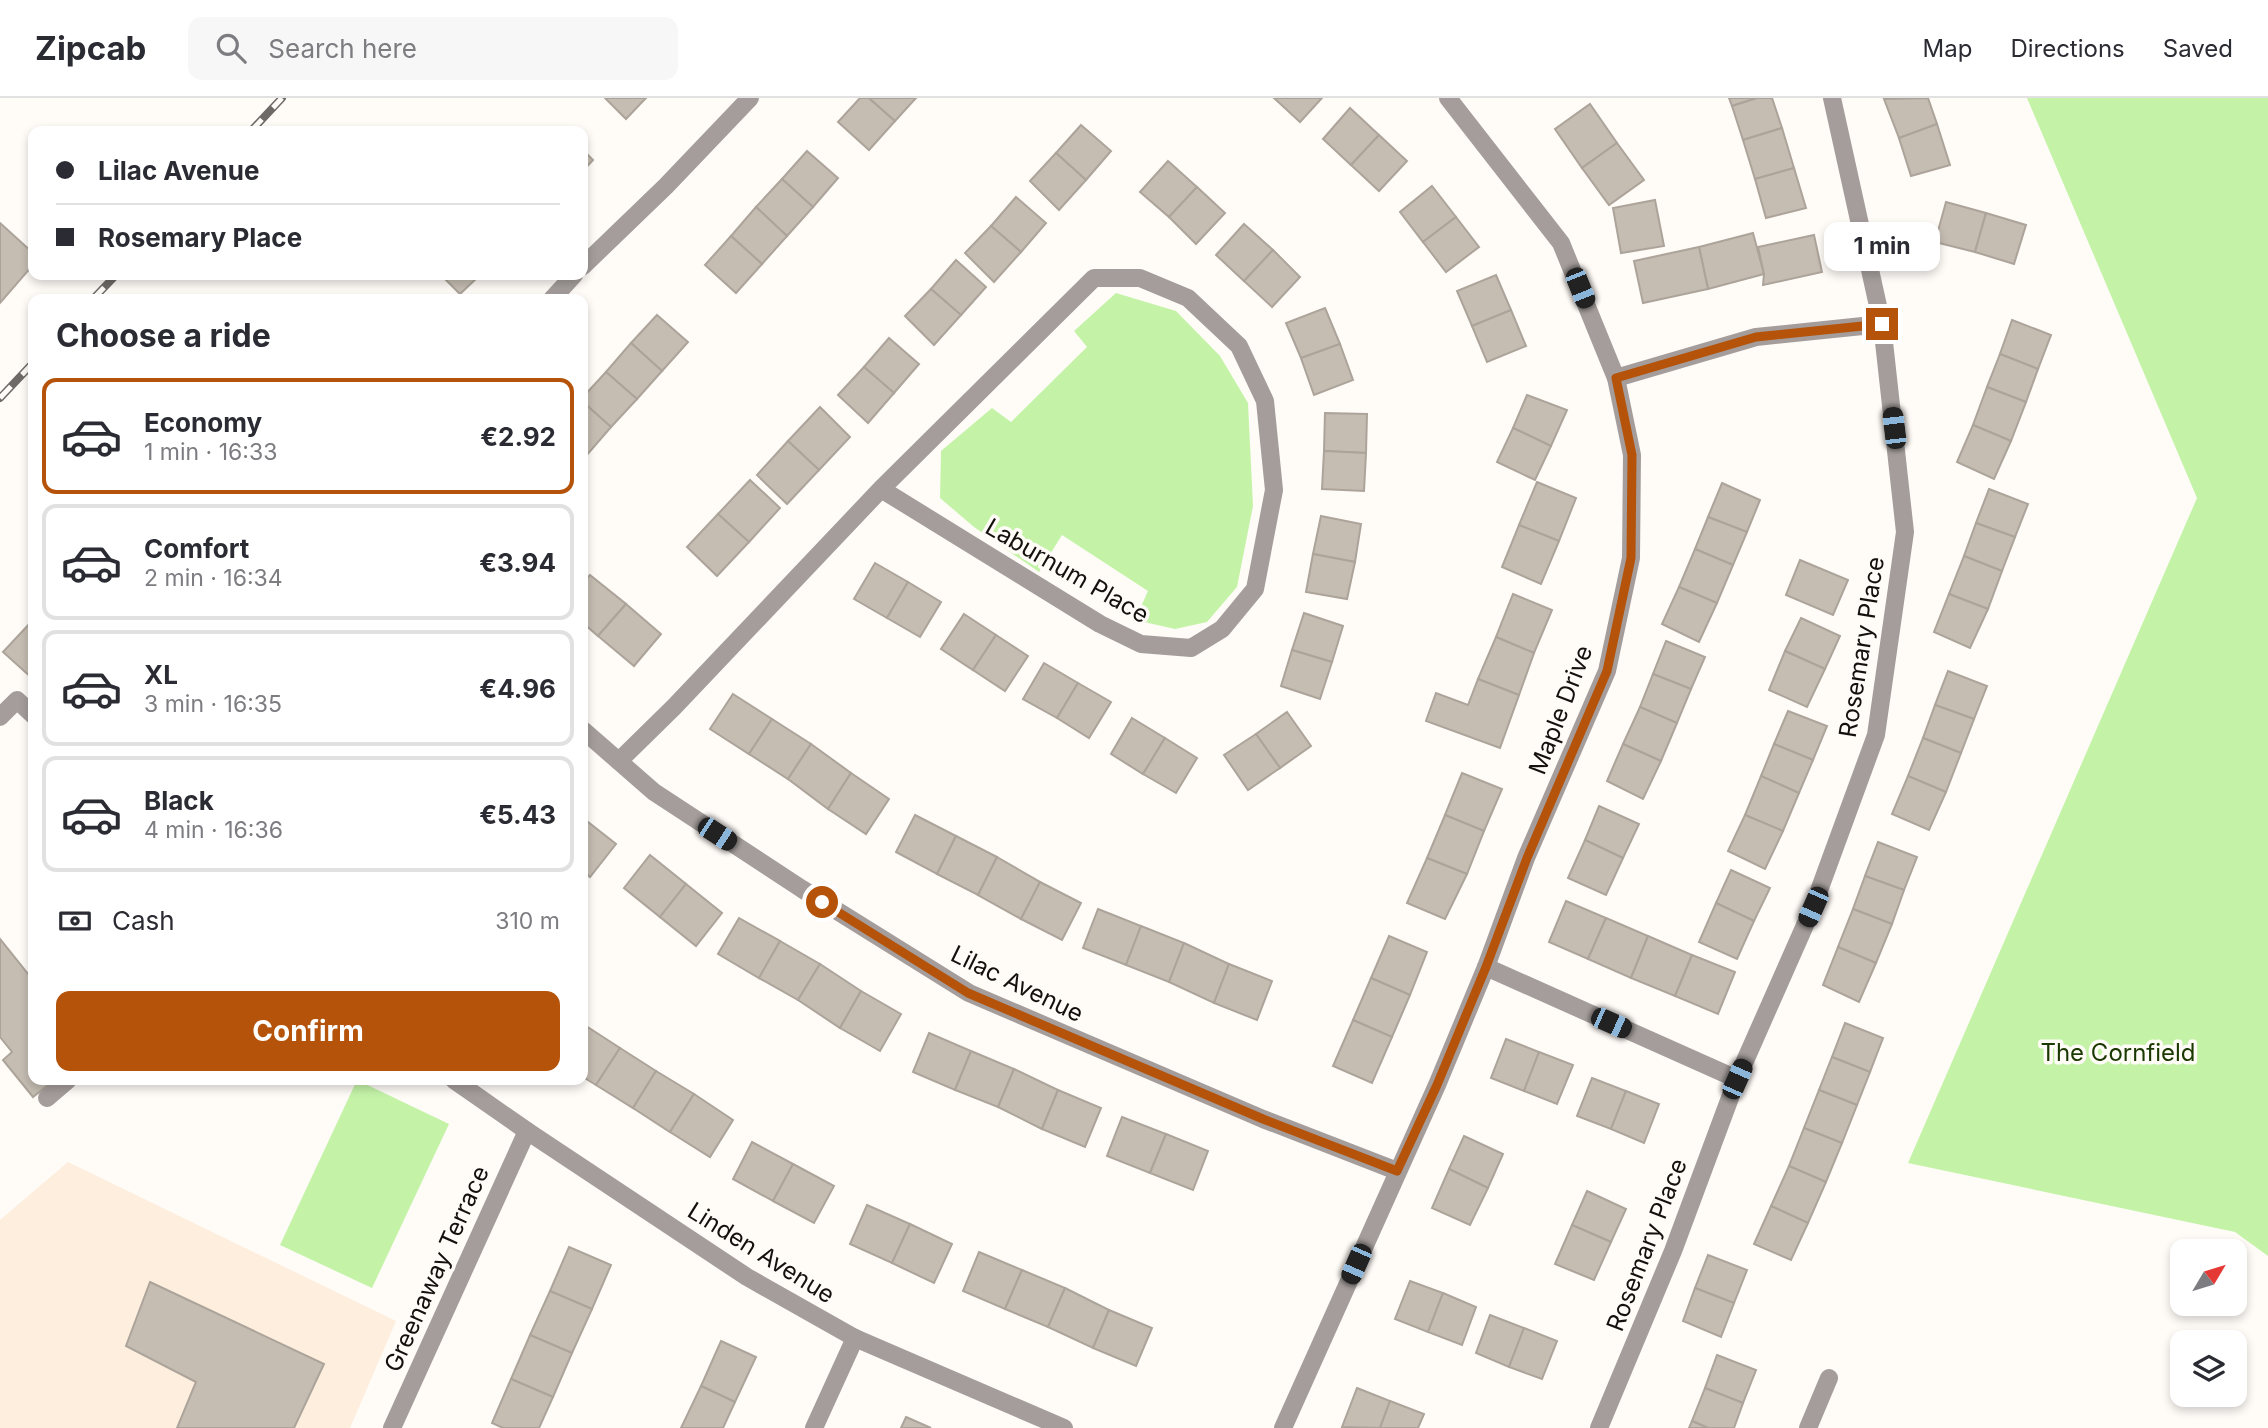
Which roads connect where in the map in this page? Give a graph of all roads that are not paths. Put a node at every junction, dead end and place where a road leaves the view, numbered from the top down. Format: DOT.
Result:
graph roads {
  1 [pos="750,98"];
  2 [pos="1448,98"];
  3 [pos="1832,98"];
  4 [pos="588,261"];
  5 [pos="569,280"];
  6 [pos="557,294"];
  7 [pos="1882,324"];
  8 [pos="1616,378"];
  9 [pos="881,489"];
  10 [pos="28,710"];
  11 [pos="0,717"];
  12 [pos="588,734"];
  13 [pos="619,761"];
  14 [pos="1486,967"];
  15 [pos="1737,1079"];
  16 [pos="62,1085"];
  17 [pos="461,1085"];
  18 [pos="47,1098"];
  19 [pos="527,1131"];
  20 [pos="1397,1171"];
  21 [pos="855,1338"];
  22 [pos="1829,1378"];
  23 [pos="392,1428"];
  24 [pos="814,1428"];
  25 [pos="1064,1428"];
  26 [pos="1283,1428"];
  27 [pos="1599,1428"];
  28 [pos="1808,1428"];
  1 -- 4 [label="street"];
  2 -- 8 [label="street, Maple Drive"];
  3 -- 7 [label="street, Rosemary Place"];
  5 -- 6 [label="street"];
  7 -- 8 [label="street"];
  7 -- 15 [label="street, Rosemary Place"];
  8 -- 14 [label="street, Maple Drive"];
  9 -- 9 [label="street, Laburnum Place"];
  9 -- 13 [label="street, Laburnum Place"];
  10 -- 11 [label="street"];
  12 -- 13 [label="street, Lilac Avenue"];
  13 -- 20 [label="street, Lilac Avenue"];
  14 -- 15 [label="street"];
  14 -- 20 [label="street, Maple Drive"];
  15 -- 27 [label="street, Rosemary Place"];
  16 -- 18 [label="street"];
  17 -- 19 [label="street, Linden Avenue"];
  19 -- 21 [label="street, Linden Avenue"];
  19 -- 23 [label="street, Greenaway Terrace"];
  20 -- 26 [label="street, Maple Drive"];
  21 -- 24 [label="street"];
  21 -- 25 [label="street, Linden Avenue"];
  22 -- 28 [label="street"];
}
